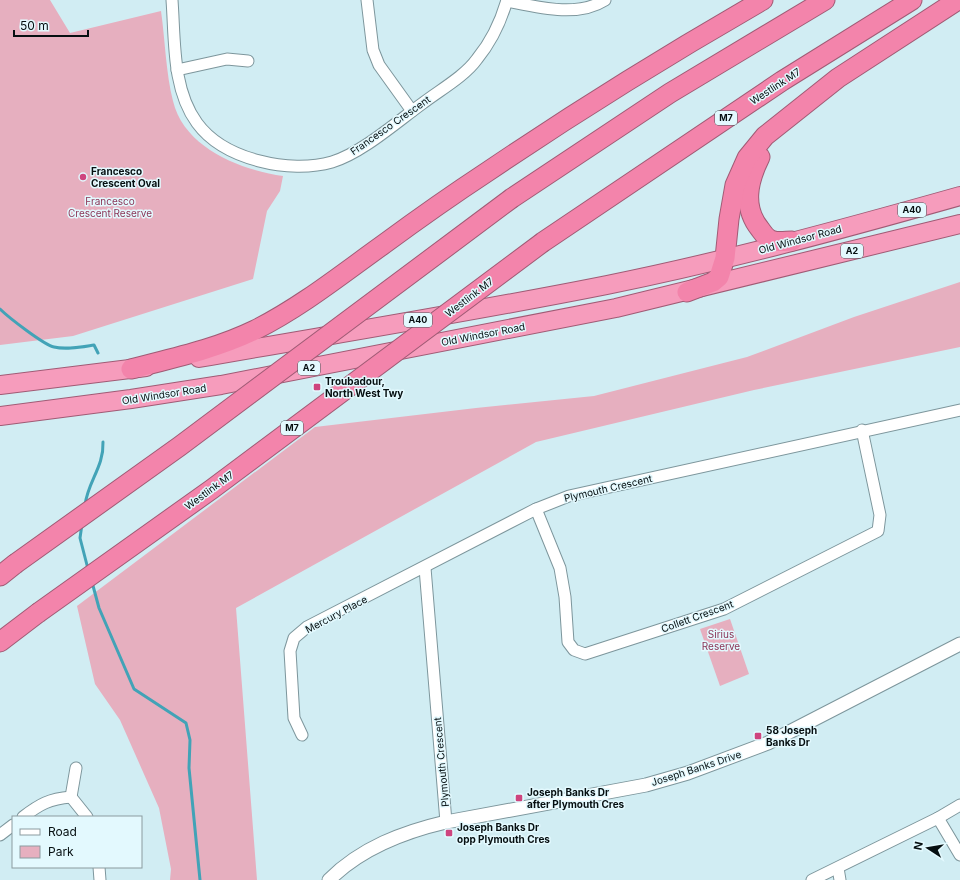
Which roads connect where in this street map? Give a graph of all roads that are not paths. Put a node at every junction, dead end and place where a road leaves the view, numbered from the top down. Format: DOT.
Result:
graph roads {
  1 [pos="172,0"];
  2 [pos="367,0"];
  3 [pos="507,0"];
  4 [pos="605,0"];
  5 [pos="763,0"];
  6 [pos="825,0"];
  7 [pos="912,0"];
  8 [pos="958,0"];
  9 [pos="248,61"];
  10 [pos="177,70"];
  11 [pos="838,78"];
  12 [pos="412,111"];
  13 [pos="960,196"];
  14 [pos="960,224"];
  15 [pos="792,241"];
  16 [pos="725,258"];
  17 [pos="687,292"];
  18 [pos="132,369"];
  19 [pos="0,385"];
  20 [pos="960,410"];
  21 [pos="0,416"];
  22 [pos="862,430"];
  23 [pos="536,509"];
  24 [pos="425,568"];
  25 [pos="0,576"];
  26 [pos="0,642"];
  27 [pos="960,644"];
  28 [pos="302,735"];
  29 [pos="76,768"];
  30 [pos="71,796"];
  31 [pos="960,805"];
  32 [pos="24,816"];
  33 [pos="86,816"];
  34 [pos="938,818"];
  35 [pos="446,822"];
  36 [pos="12,826"];
  37 [pos="0,835"];
  38 [pos="960,855"];
  39 [pos="99,868"];
  40 [pos="838,868"];
  41 [pos="100,880"];
  42 [pos="329,880"];
  43 [pos="812,880"];
  44 [pos="840,880"];
  1 -- 10 [label="street, Francesco Crescent"];
  2 -- 12 [label="street"];
  3 -- 4 [label="street"];
  3 -- 12 [label="street, Francesco Crescent"];
  5 -- 18 [label="highway"];
  6 -- 25 [label="highway, bridge"];
  7 -- 26 [label="highway, Westlink M7 / M7, bridge"];
  8 -- 11 [label="highway"];
  9 -- 10 [label="street"];
  10 -- 12 [label="street, Francesco Crescent"];
  11 -- 15 [label="highway"];
  11 -- 16 [label="highway"];
  13 -- 15 [label="highway, Old Windsor Road / A40"];
  14 -- 17 [label="highway, Old Windsor Road / A2"];
  15 -- 16 [label="highway, Old Windsor Road / A40"];
  16 -- 17 [label="highway"];
  16 -- 18 [label="highway, Old Windsor Road / A40"];
  17 -- 21 [label="highway, Old Windsor Road / A2"];
  18 -- 19 [label="highway, Old Windsor Road"];
  20 -- 22 [label="street, Plymouth Crescent"];
  22 -- 23 [label="street, Plymouth Crescent"];
  22 -- 23 [label="street, Collett Crescent"];
  23 -- 24 [label="street, Plymouth Crescent"];
  24 -- 28 [label="street, Mercury Place"];
  24 -- 35 [label="street, Plymouth Crescent"];
  27 -- 35 [label="street, Joseph Banks Drive"];
  29 -- 30 [label="street"];
  30 -- 32 [label="street"];
  30 -- 33 [label="street"];
  31 -- 34 [label="street"];
  34 -- 38 [label="street"];
  34 -- 40 [label="street"];
  35 -- 42 [label="street, Joseph Banks Drive"];
  36 -- 37 [label="street"];
  39 -- 41 [label="street"];
  40 -- 43 [label="street"];
  40 -- 44 [label="street"];
}
